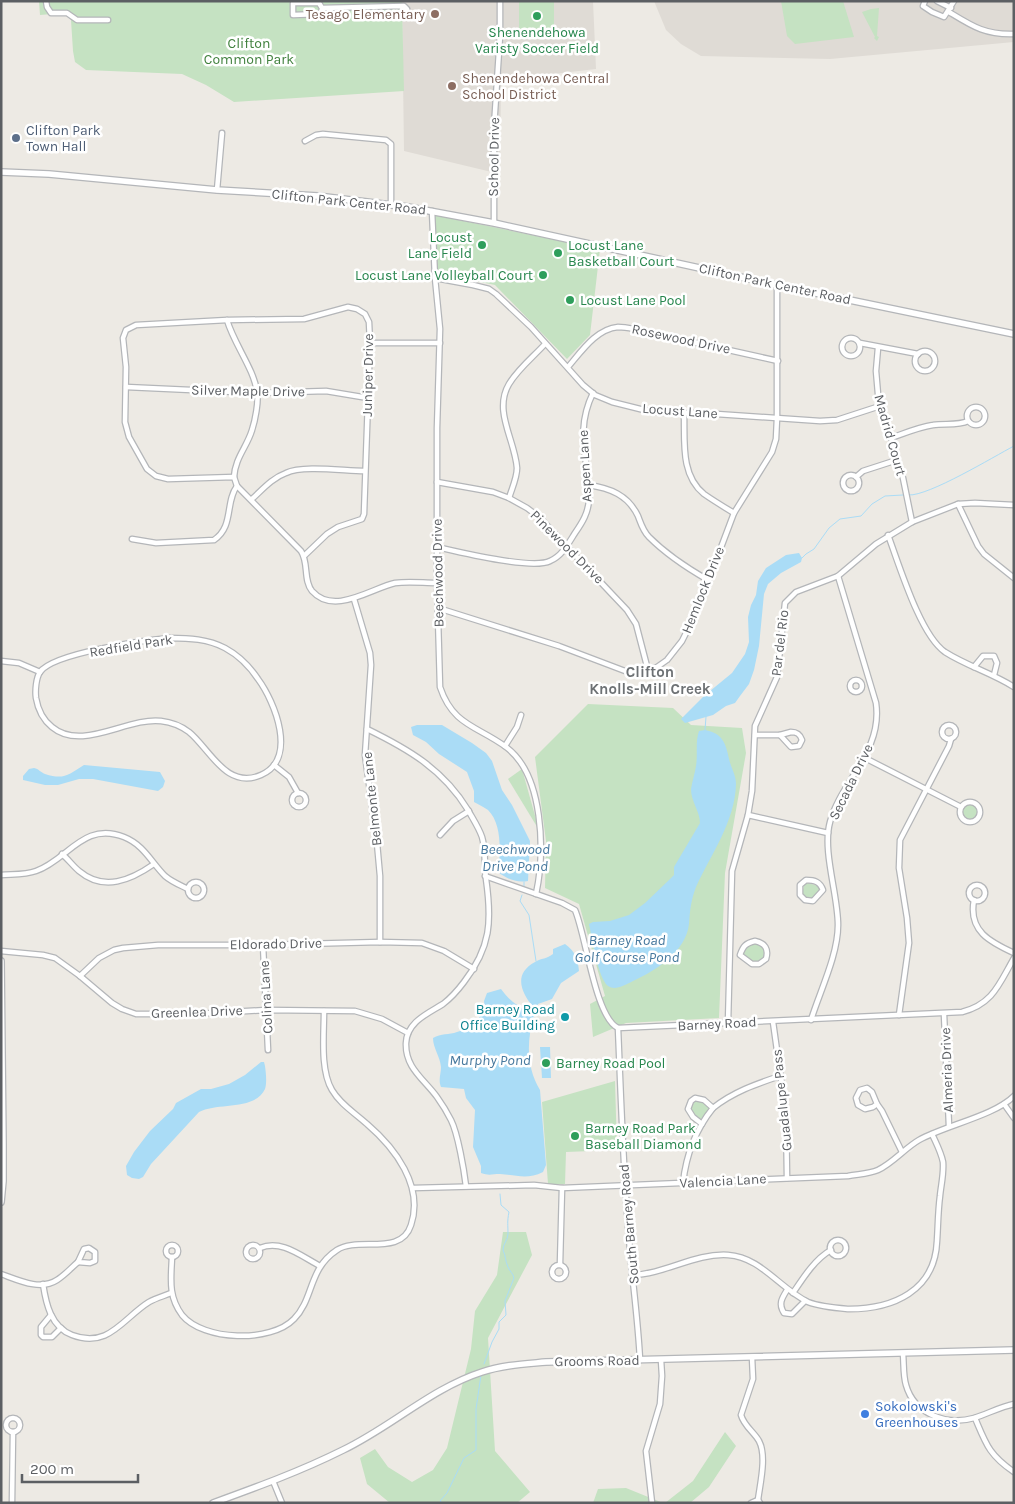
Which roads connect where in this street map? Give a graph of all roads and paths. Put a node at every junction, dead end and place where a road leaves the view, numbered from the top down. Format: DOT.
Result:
graph roads {
  1 [pos="46,1"];
  2 [pos="500,1"];
  3 [pos="925,1"];
  4 [pos="937,1"];
  5 [pos="954,1"];
  6 [pos="322,8"];
  7 [pos="407,9"];
  8 [pos="950,10"];
  9 [pos="108,20"];
  10 [pos="1014,34"];
  11 [pos="222,132"];
  12 [pos="304,141"];
  13 [pos="1,172"];
  14 [pos="217,190"];
  15 [pos="391,204"];
  16 [pos="432,210"];
  17 [pos="494,223"];
  18 [pos="435,278"];
  19 [pos="777,285"];
  20 [pos="227,320"];
  21 [pos="1014,334"];
  22 [pos="370,343"];
  23 [pos="440,343"];
  24 [pos="860,343"];
  25 [pos="545,344"];
  26 [pos="878,348"];
  27 [pos="918,354"];
  28 [pos="778,360"];
  29 [pos="568,367"];
  30 [pos="126,387"];
  31 [pos="258,393"];
  32 [pos="592,393"];
  33 [pos="368,398"];
  34 [pos="880,406"];
  35 [pos="684,413"];
  36 [pos="777,418"];
  37 [pos="968,420"];
  38 [pos="891,438"];
  39 [pos="897,460"];
  40 [pos="364,471"];
  41 [pos="234,477"];
  42 [pos="856,477"];
  43 [pos="437,482"];
  44 [pos="588,485"];
  45 [pos="237,486"];
  46 [pos="509,498"];
  47 [pos="252,499"];
  48 [pos="958,504"];
  49 [pos="1014,505"];
  50 [pos="734,513"];
  51 [pos="912,522"];
  52 [pos="888,535"];
  53 [pos="132,539"];
  54 [pos="566,546"];
  55 [pos="437,547"];
  56 [pos="304,556"];
  57 [pos="838,576"];
  58 [pos="1014,578"];
  59 [pos="708,580"];
  60 [pos="437,584"];
  61 [pos="354,599"];
  62 [pos="438,608"];
  63 [pos="1,661"];
  64 [pos="974,667"];
  65 [pos="648,670"];
  66 [pos="40,672"];
  67 [pos="994,675"];
  68 [pos="870,683"];
  69 [pos="862,685"];
  70 [pos="1014,687"];
  71 [pos="521,715"];
  72 [pos="367,729"];
  73 [pos="755,735"];
  74 [pos="780,735"];
  75 [pos="951,739"];
  76 [pos="505,746"];
  77 [pos="865,758"];
  78 [pos="274,765"];
  79 [pos="925,789"];
  80 [pos="298,793"];
  81 [pos="962,807"];
  82 [pos="468,811"];
  83 [pos="748,815"];
  84 [pos="828,833"];
  85 [pos="440,835"];
  86 [pos="62,854"];
  87 [pos="154,864"];
  88 [pos="1,875"];
  89 [pos="486,876"];
  90 [pos="188,889"];
  91 [pos="823,890"];
  92 [pos="835,891"];
  93 [pos="536,894"];
  94 [pos="974,900"];
  95 [pos="380,942"];
  96 [pos="263,945"];
  97 [pos="1,951"];
  98 [pos="730,954"];
  99 [pos="1014,954"];
  100 [pos="740,955"];
  101 [pos="1014,958"];
  102 [pos="1,961"];
  103 [pos="474,969"];
  104 [pos="80,976"];
  105 [pos="1,991"];
  106 [pos="266,1010"];
  107 [pos="324,1012"];
  108 [pos="944,1014"];
  109 [pos="898,1015"];
  110 [pos="811,1020"];
  111 [pos="773,1022"];
  112 [pos="728,1023"];
  113 [pos="618,1028"];
  114 [pos="408,1033"];
  115 [pos="268,1050"];
  116 [pos="780,1076"];
  117 [pos="1014,1096"];
  118 [pos="877,1104"];
  119 [pos="1004,1104"];
  120 [pos="713,1108"];
  121 [pos="1014,1118"];
  122 [pos="702,1124"];
  123 [pos="949,1126"];
  124 [pos="932,1134"];
  125 [pos="902,1152"];
  126 [pos="2,1165"];
  127 [pos="787,1178"];
  128 [pos="683,1183"];
  129 [pos="625,1185"];
  130 [pos="466,1186"];
  131 [pos="413,1188"];
  132 [pos="562,1188"];
  133 [pos="1,1202"];
  134 [pos="260,1248"];
  135 [pos="831,1250"];
  136 [pos="172,1257"];
  137 [pos="78,1262"];
  138 [pos="560,1264"];
  139 [pos="320,1266"];
  140 [pos="1,1274"];
  141 [pos="632,1275"];
  142 [pos="42,1284"];
  143 [pos="787,1290"];
  144 [pos="793,1293"];
  145 [pos="171,1294"];
  146 [pos="805,1301"];
  147 [pos="51,1315"];
  148 [pos="61,1328"];
  149 [pos="1014,1350"];
  150 [pos="903,1354"];
  151 [pos="752,1357"];
  152 [pos="640,1360"];
  153 [pos="661,1360"];
  154 [pos="1014,1404"];
  155 [pos="975,1418"];
  156 [pos="13,1432"];
  157 [pos="1014,1472"];
  158 [pos="273,1480"];
  159 [pos="759,1502"];
  160 [pos="12,1503"];
  161 [pos="212,1503"];
  162 [pos="282,1503"];
  163 [pos="652,1503"];
  164 [pos="751,1503"];
  1 -- 9 [label="street"];
  2 -- 17 [label="street, School Drive"];
  3 -- 8 [label="street"];
  4 -- 8 [label="street"];
  5 -- 8 [label="street"];
  6 -- 6 [label="street"];
  6 -- 7 [label="street"];
  8 -- 10 [label="street"];
  11 -- 14 [label="street"];
  12 -- 15 [label="street"];
  13 -- 14 [label="street, Clifton Park Center Road"];
  14 -- 15 [label="street, Clifton Park Center Road"];
  15 -- 16 [label="street, Clifton Park Center Road"];
  16 -- 17 [label="street, Clifton Park Center Road"];
  16 -- 18 [label="street, Beechwood Drive"];
  17 -- 19 [label="street, Clifton Park Center Road"];
  18 -- 23 [label="street, Beechwood Drive"];
  18 -- 25 [label="street, Locust Lane"];
  19 -- 21 [label="street, Clifton Park Center Road"];
  19 -- 28 [label="street, Hemlock Drive"];
  20 -- 22 [label="street, Juniper Drive"];
  20 -- 30 [label="street, Juniper Drive"];
  20 -- 31 [label="street"];
  22 -- 23 [label="street"];
  22 -- 33 [label="street, Juniper Drive"];
  23 -- 43 [label="street, Beechwood Drive"];
  24 -- 24 [label="street"];
  24 -- 26 [label="street"];
  25 -- 29 [label="street, Locust Lane"];
  25 -- 46 [label="street"];
  26 -- 27 [label="street"];
  26 -- 34 [label="street, Madrid Court"];
  27 -- 27 [label="street"];
  28 -- 29 [label="street, Rosewood Drive"];
  28 -- 36 [label="street, Hemlock Drive"];
  29 -- 32 [label="street, Locust Lane"];
  30 -- 31 [label="street, Silver Maple Drive"];
  30 -- 41 [label="street"];
  31 -- 33 [label="street, Silver Maple Drive"];
  31 -- 41 [label="street"];
  32 -- 35 [label="street, Locust Lane"];
  32 -- 44 [label="street, Aspen Lane"];
  33 -- 40 [label="street, Juniper Drive"];
  34 -- 36 [label="street, Locust Lane"];
  34 -- 38 [label="street, Madrid Court"];
  35 -- 36 [label="street, Locust Lane"];
  35 -- 50 [label="street"];
  36 -- 50 [label="street, Hemlock Drive"];
  37 -- 37 [label="street"];
  37 -- 38 [label="street"];
  38 -- 39 [label="street, Madrid Court"];
  39 -- 42 [label="street"];
  39 -- 51 [label="street, Madrid Court"];
  40 -- 47 [label="street"];
  40 -- 56 [label="street, Juniper Drive"];
  41 -- 45 [label="street"];
  43 -- 46 [label="street, Pinewood Drive"];
  43 -- 55 [label="street, Beechwood Drive"];
  44 -- 54 [label="street, Aspen Lane"];
  44 -- 59 [label="street"];
  45 -- 47 [label="street"];
  45 -- 53 [label="street"];
  46 -- 54 [label="street, Pinewood Drive"];
  47 -- 56 [label="street"];
  48 -- 49 [label="street, Par del Rio"];
  48 -- 51 [label="street, Par del Rio"];
  48 -- 58 [label="street"];
  50 -- 59 [label="street, Hemlock Drive"];
  51 -- 52 [label="street, Par del Rio"];
  52 -- 57 [label="street, Par del Rio"];
  52 -- 64 [label="street"];
  54 -- 55 [label="street, Aspen Lane"];
  54 -- 65 [label="street, Pinewood Drive"];
  55 -- 60 [label="street, Beechwood Drive"];
  56 -- 61 [label="street"];
  57 -- 68 [label="street, Secada Drive"];
  57 -- 73 [label="street, Par del Rio"];
  59 -- 65 [label="street, Hemlock Drive"];
  60 -- 61 [label="street"];
  60 -- 62 [label="street, Beechwood Drive"];
  61 -- 72 [label="street, Belmonte Lane"];
  62 -- 65 [label="street"];
  62 -- 76 [label="street, Beechwood Drive"];
  63 -- 66 [label="street"];
  64 -- 67 [label="street"];
  64 -- 67 [label="street"];
  66 -- 78 [label="street"];
  66 -- 78 [label="street, Redfield Park"];
  67 -- 70 [label="street"];
  68 -- 69 [label="street"];
  68 -- 77 [label="street, Secada Drive"];
  71 -- 76 [label="street"];
  72 -- 82 [label="street"];
  72 -- 95 [label="street, Belmonte Lane"];
  73 -- 74 [label="street"];
  73 -- 83 [label="street, Par del Rio"];
  74 -- 74 [label="street"];
  75 -- 79 [label="street"];
  76 -- 93 [label="street, Beechwood Drive"];
  77 -- 79 [label="street"];
  77 -- 84 [label="street, Secada Drive"];
  78 -- 80 [label="street"];
  79 -- 81 [label="street"];
  79 -- 109 [label="street"];
  81 -- 81 [label="street"];
  82 -- 85 [label="street"];
  82 -- 89 [label="street"];
  83 -- 84 [label="street"];
  83 -- 98 [label="street, Par del Rio"];
  84 -- 92 [label="street, Secada Drive"];
  86 -- 87 [label="street"];
  86 -- 87 [label="street"];
  86 -- 88 [label="street"];
  87 -- 90 [label="street"];
  89 -- 93 [label="street"];
  89 -- 103 [label="street"];
  91 -- 91 [label="street"];
  91 -- 92 [label="street"];
  92 -- 110 [label="street, Secada Drive"];
  93 -- 113 [label="street"];
  94 -- 99 [label="street"];
  95 -- 96 [label="street, Eldorado Drive"];
  95 -- 103 [label="street, Eldorado Drive"];
  96 -- 104 [label="street, Eldorado Drive"];
  96 -- 106 [label="street, Colina Lane"];
  97 -- 104 [label="street, Greenlea Drive"];
  98 -- 100 [label="street"];
  98 -- 112 [label="street, Par del Rio"];
  100 -- 100 [label="street"];
  101 -- 108 [label="street, Barney Road"];
  102 -- 105 [label="street"];
  103 -- 114 [label="street"];
  104 -- 106 [label="street, Greenlea Drive"];
  105 -- 126 [label="street"];
  106 -- 107 [label="street, Greenlea Drive"];
  106 -- 115 [label="street, Colina Lane"];
  107 -- 114 [label="street, Greenlea Drive"];
  107 -- 131 [label="street"];
  108 -- 109 [label="street, Barney Road"];
  108 -- 123 [label="street, Almeria Drive"];
  109 -- 110 [label="street, Barney Road"];
  110 -- 111 [label="street, Barney Road"];
  111 -- 112 [label="street, Barney Road"];
  111 -- 116 [label="street, Guadalupe Pass"];
  112 -- 113 [label="street, Barney Road"];
  113 -- 129 [label="street, South Barney Road"];
  114 -- 130 [label="street"];
  116 -- 120 [label="street"];
  116 -- 127 [label="street, Guadalupe Pass"];
  117 -- 119 [label="street, Valencia Lane"];
  118 -- 118 [label="street"];
  118 -- 125 [label="street"];
  119 -- 121 [label="street"];
  119 -- 123 [label="street, Valencia Lane"];
  120 -- 122 [label="street"];
  120 -- 122 [label="street"];
  122 -- 128 [label="street"];
  123 -- 124 [label="street, Valencia Lane"];
  124 -- 125 [label="street, Valencia Lane"];
  124 -- 146 [label="street"];
  125 -- 127 [label="street, Valencia Lane"];
  126 -- 133 [label="street"];
  127 -- 128 [label="street, Valencia Lane"];
  128 -- 129 [label="street, Valencia Lane"];
  129 -- 132 [label="street, Valencia Lane"];
  129 -- 141 [label="street, South Barney Road"];
  130 -- 131 [label="street, Valencia Lane"];
  130 -- 132 [label="street, Valencia Lane"];
  131 -- 139 [label="street"];
  132 -- 138 [label="street"];
  134 -- 139 [label="street"];
  135 -- 144 [label="street"];
  136 -- 145 [label="street"];
  137 -- 142 [label="street"];
  139 -- 145 [label="street"];
  140 -- 142 [label="street"];
  141 -- 143 [label="street"];
  141 -- 152 [label="street, South Barney Road"];
  142 -- 147 [label="street"];
  143 -- 144 [label="street"];
  143 -- 146 [label="street"];
  144 -- 146 [label="street"];
  145 -- 148 [label="street"];
  147 -- 148 [label="street"];
  147 -- 148 [label="street"];
  149 -- 150 [label="street, Grooms Road"];
  150 -- 151 [label="street, Grooms Road"];
  150 -- 155 [label="street"];
  151 -- 153 [label="street, Grooms Road"];
  151 -- 159 [label="street"];
  152 -- 153 [label="street, Grooms Road"];
  152 -- 158 [label="street, Grooms Road"];
  153 -- 163 [label="street"];
  154 -- 155 [label="street"];
  155 -- 157 [label="street"];
  156 -- 160 [label="street"];
  158 -- 161 [label="street, Grooms Road"];
  158 -- 162 [label="street"];
  159 -- 164 [label="street"];
}
